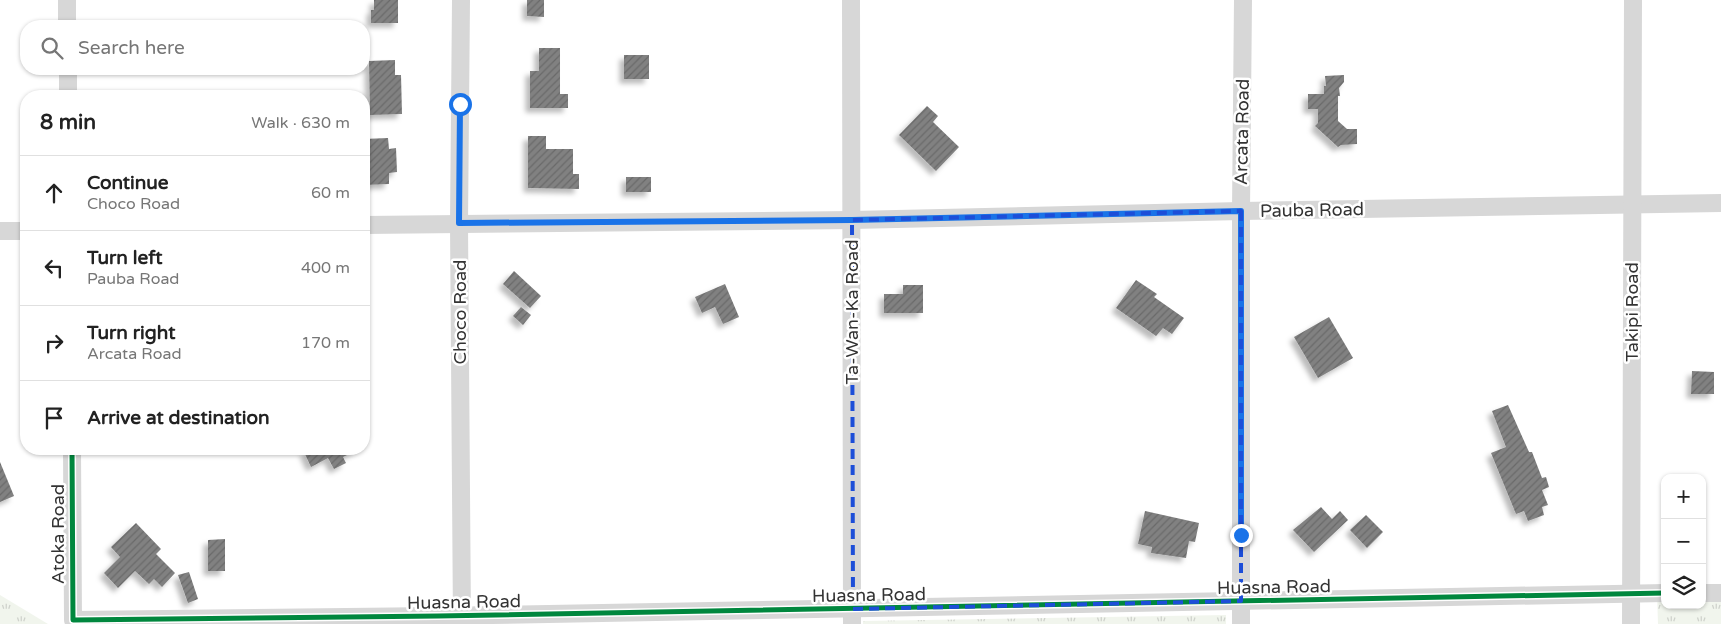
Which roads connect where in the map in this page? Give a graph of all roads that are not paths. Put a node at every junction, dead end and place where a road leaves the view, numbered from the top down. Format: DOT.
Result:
graph roads {
  1 [pos="67,0"];
  2 [pos="460,0"];
  3 [pos="851,0"];
  4 [pos="1243,0"];
  5 [pos="1633,0"];
  6 [pos="67,20"];
  7 [pos="68,75"];
  8 [pos="68,90"];
  9 [pos="1721,203"];
  10 [pos="1633,205"];
  11 [pos="1241,211"];
  12 [pos="852,220"];
  13 [pos="459,223"];
  14 [pos="370,225"];
  15 [pos="20,231"];
  16 [pos="0,232"];
  17 [pos="72,455"];
  18 [pos="1661,593"];
  19 [pos="1706,593"];
  20 [pos="1721,593"];
  21 [pos="1630,594"];
  22 [pos="1241,601"];
  23 [pos="853,616"];
  24 [pos="73,620"];
  25 [pos="462,620"];
  26 [pos="1241,624"];
  27 [pos="1631,624"];
  1 -- 6 [label="street"];
  2 -- 13 [label="street, Choco Road"];
  3 -- 12 [label="street, Ta-Wan-Ka Road"];
  4 -- 11 [label="street, Arcata Road"];
  5 -- 10 [label="street, Takipi Road"];
  7 -- 8 [label="street"];
  9 -- 10 [label="street, Pauba Road"];
  10 -- 11 [label="street, Pauba Road"];
  10 -- 21 [label="street, Takipi Road"];
  11 -- 12 [label="street, Pauba Road"];
  11 -- 22 [label="street, Arcata Road"];
  12 -- 13 [label="street, Pauba Road"];
  12 -- 23 [label="street, Ta-Wan-Ka Road"];
  13 -- 14 [label="street, Pauba Road"];
  13 -- 25 [label="street, Choco Road"];
  15 -- 16 [label="street"];
  17 -- 24 [label="street, Atoka Road"];
  18 -- 21 [label="street, Huasna Road"];
  19 -- 20 [label="street"];
  21 -- 22 [label="street, Huasna Road"];
  21 -- 27 [label="street, Takipi Road"];
  22 -- 23 [label="street, Huasna Road"];
  22 -- 26 [label="street, Arcata Road"];
  23 -- 25 [label="street, Huasna Road"];
  24 -- 25 [label="street, Huasna Road"];
}
